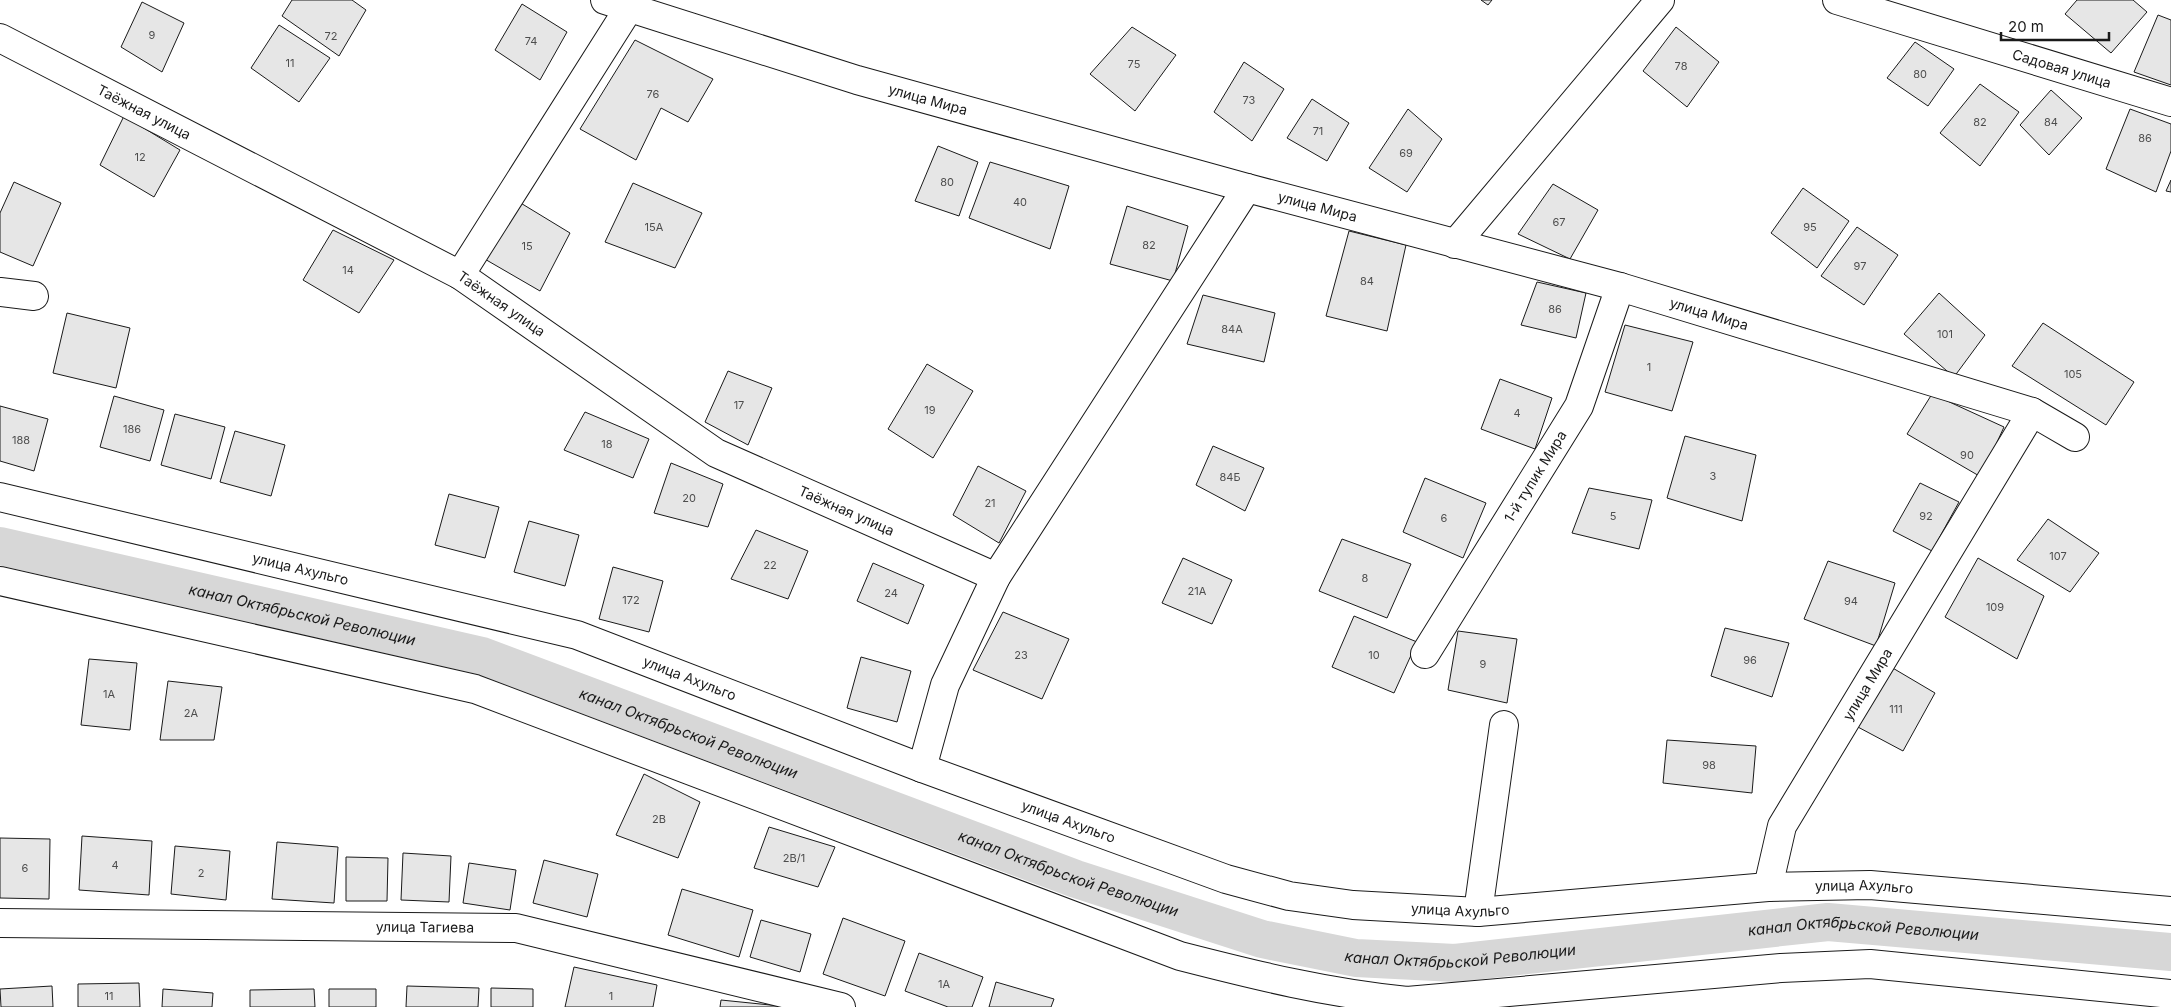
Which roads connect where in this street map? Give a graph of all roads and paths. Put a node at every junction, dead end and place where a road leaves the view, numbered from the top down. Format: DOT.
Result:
graph roads {
  1 [pos="1660,0"];
  2 [pos="1837,0"];
  3 [pos="617,4"];
  4 [pos="0,38"];
  5 [pos="2171,102"];
  6 [pos="1246,188"];
  7 [pos="1455,244"];
  8 [pos="460,275"];
  9 [pos="1620,287"];
  10 [pos="0,292"];
  11 [pos="34,296"];
  12 [pos="2032,412"];
  13 [pos="2075,437"];
  14 [pos="0,497"];
  15 [pos="996,577"];
  16 [pos="0,581"];
  17 [pos="1424,654"];
  18 [pos="1504,725"];
  19 [pos="922,768"];
  20 [pos="1768,887"];
  21 [pos="2171,910"];
  22 [pos="1478,912"];
  23 [pos="0,923"];
  24 [pos="2171,994"];
  25 [pos="841,1007"];
  1 -- 7 [label="street"];
  2 -- 5 [label="street, Садовая улица"];
  3 -- 6 [label="street, улица Мира"];
  3 -- 8 [label="street"];
  4 -- 8 [label="street, Таёжная улица"];
  6 -- 7 [label="street, улица Мира"];
  6 -- 15 [label="street"];
  7 -- 9 [label="street, улица Мира"];
  8 -- 15 [label="street, Таёжная улица"];
  9 -- 12 [label="street, улица Мира"];
  9 -- 17 [label="street, 1-й тупик Мира"];
  10 -- 11 [label="street"];
  12 -- 13 [label="street, улица Мира"];
  12 -- 20 [label="street, улица Мира"];
  14 -- 19 [label="street, улица Ахульго"];
  15 -- 19 [label="street"];
  16 -- 24 [label="street"];
  18 -- 22 [label="street"];
  19 -- 22 [label="street, улица Ахульго"];
  20 -- 21 [label="street, улица Ахульго"];
  20 -- 22 [label="street, улица Ахульго"];
  23 -- 25 [label="street, улица Тагиева"];
}
